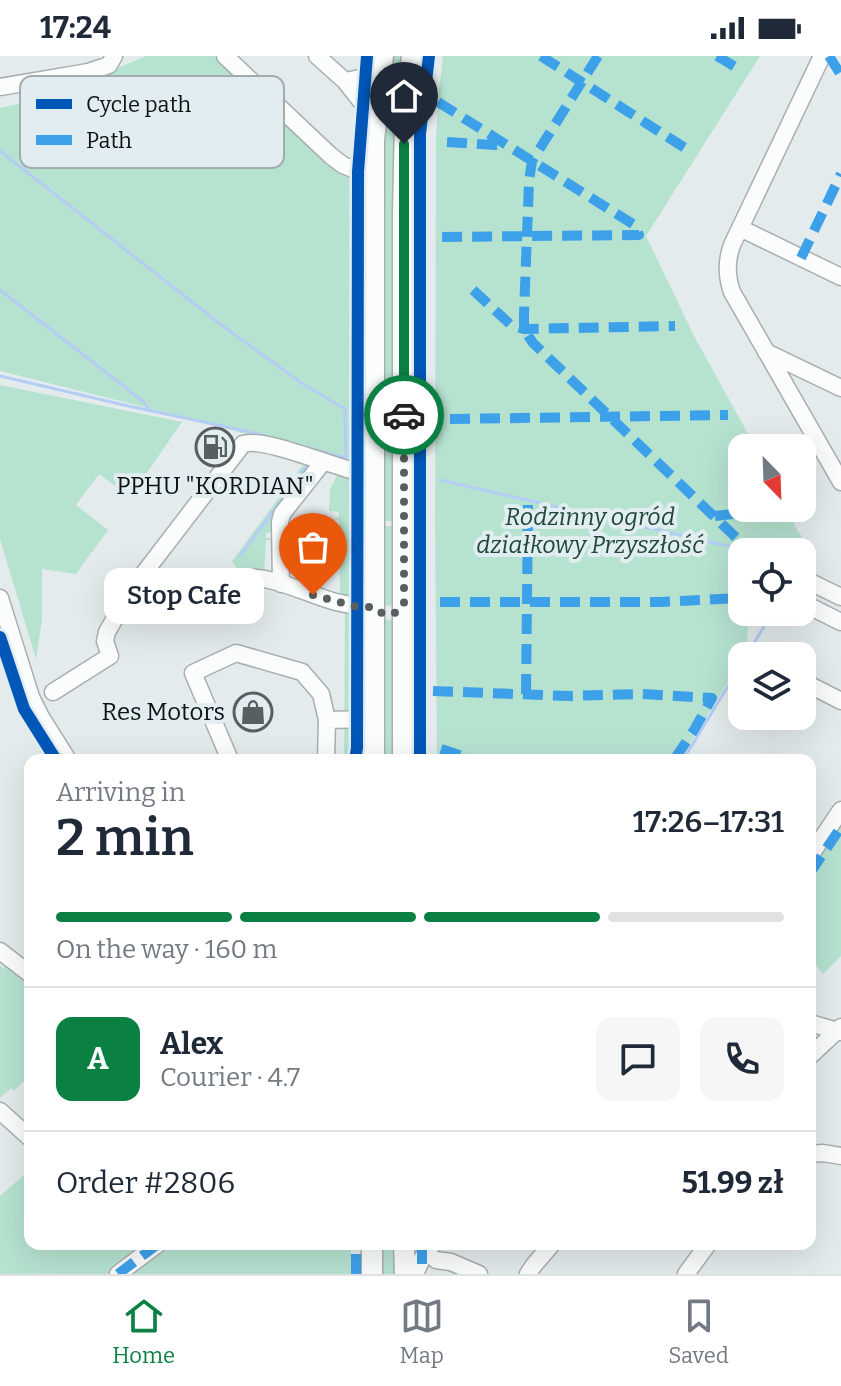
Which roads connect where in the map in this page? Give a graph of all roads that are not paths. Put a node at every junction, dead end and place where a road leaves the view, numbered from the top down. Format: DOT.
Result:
graph roads {
  1 [pos="114,56"];
  2 [pos="225,56"];
  3 [pos="319,56"];
  4 [pos="412,56"];
  5 [pos="822,56"];
  6 [pos="382,60"];
  7 [pos="65,76"];
  8 [pos="246,76"];
  9 [pos="345,81"];
  10 [pos="20,84"];
  11 [pos="0,87"];
  12 [pos="284,112"];
  13 [pos="375,119"];
  14 [pos="353,169"];
  15 [pos="740,228"];
  16 [pos="841,277"];
  17 [pos="766,352"];
  18 [pos="801,368"];
  19 [pos="786,388"];
  20 [pos="841,388"];
  21 [pos="323,462"];
  22 [pos="374,476"];
  23 [pos="841,482"];
  24 [pos="281,584"];
  25 [pos="816,585"];
  26 [pos="841,597"];
  27 [pos="0,598"];
  28 [pos="404,604"];
  29 [pos="374,607"];
  30 [pos="816,610"];
  31 [pos="209,611"];
  32 [pos="841,622"];
  33 [pos="816,688"];
  34 [pos="53,692"];
  35 [pos="841,701"];
  36 [pos="374,719"];
  37 [pos="327,720"];
  38 [pos="56,739"];
  39 [pos="65,754"];
  40 [pos="75,754"];
  41 [pos="227,754"];
  42 [pos="326,754"];
  43 [pos="374,754"];
  44 [pos="403,754"];
  45 [pos="841,810"];
  46 [pos="816,847"];
  47 [pos="0,951"];
  48 [pos="24,969"];
  49 [pos="816,1024"];
  50 [pos="839,1030"];
  51 [pos="816,1036"];
  52 [pos="816,1051"];
  53 [pos="0,1111"];
  54 [pos="24,1133"];
  55 [pos="816,1154"];
  56 [pos="841,1156"];
  57 [pos="150,1250"];
  58 [pos="372,1250"];
  59 [pos="404,1250"];
  60 [pos="547,1250"];
  61 [pos="704,1250"];
  62 [pos="435,1252"];
  63 [pos="118,1274"];
  64 [pos="372,1274"];
  65 [pos="405,1274"];
  66 [pos="415,1274"];
  67 [pos="479,1274"];
  68 [pos="528,1274"];
  69 [pos="686,1274"];
  1 -- 7 [label="street"];
  2 -- 8 [label="street"];
  3 -- 9 [label="street"];
  4 -- 28 [label="main road"];
  5 -- 15 [label="street"];
  6 -- 9 [label="street"];
  6 -- 13 [label="main road"];
  9 -- 13 [label="street"];
  10 -- 11 [label="street"];
  12 -- 14 [label="street"];
  13 -- 22 [label="main road"];
  15 -- 16 [label="street"];
  15 -- 17 [label="street"];
  17 -- 18 [label="street"];
  17 -- 19 [label="street"];
  18 -- 19 [label="street"];
  18 -- 20 [label="street"];
  19 -- 23 [label="street"];
  21 -- 22 [label="street"];
  21 -- 24 [label="street"];
  21 -- 34 [label="street"];
  22 -- 29 [label="main road"];
  24 -- 29 [label="street"];
  24 -- 31 [label="street"];
  25 -- 26 [label="street"];
  27 -- 38 [label="street"];
  28 -- 29 [label="main road"];
  28 -- 44 [label="main road"];
  29 -- 36 [label="main road"];
  30 -- 32 [label="street"];
  33 -- 35 [label="street"];
  36 -- 37 [label="street"];
  36 -- 43 [label="main road"];
  37 -- 41 [label="street"];
  37 -- 42 [label="street"];
  38 -- 39 [label="street"];
  38 -- 40 [label="street"];
  45 -- 46 [label="street"];
  47 -- 48 [label="street"];
  49 -- 50 [label="street"];
  50 -- 51 [label="street"];
  50 -- 52 [label="street"];
  53 -- 54 [label="street"];
  55 -- 56 [label="street"];
  57 -- 63 [label="street"];
  58 -- 64 [label="main road"];
  59 -- 65 [label="main road"];
  60 -- 68 [label="street"];
  61 -- 69 [label="street"];
  62 -- 66 [label="street"];
  62 -- 67 [label="street"];
}
